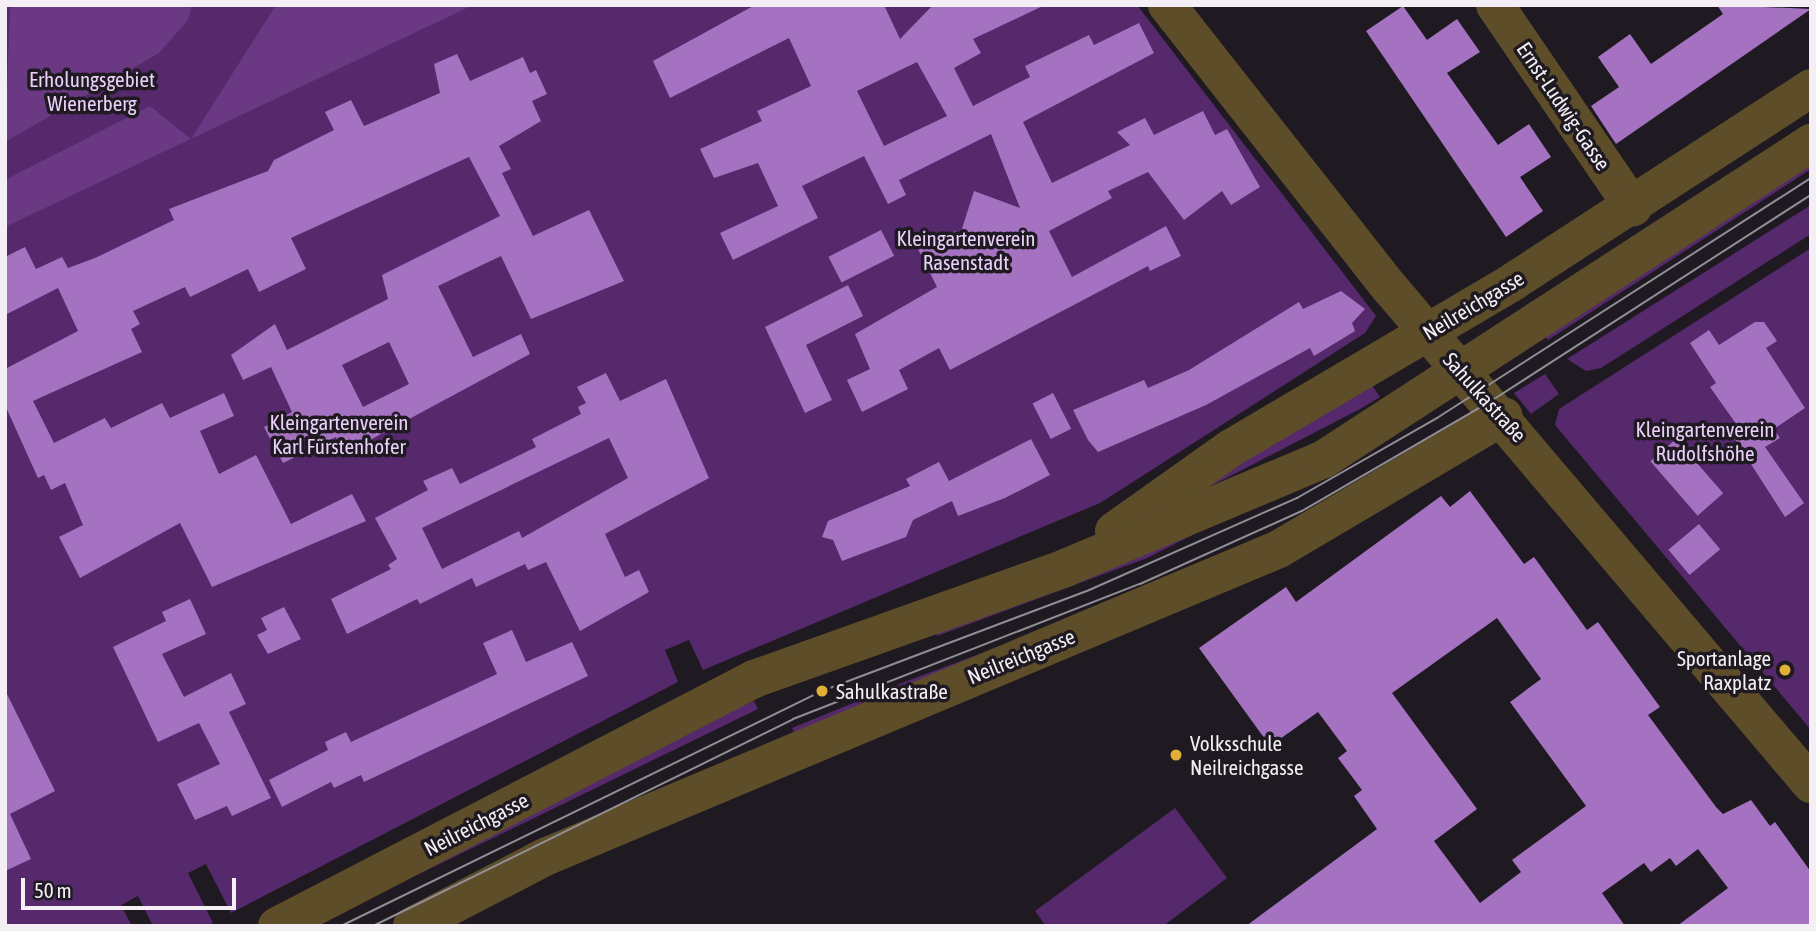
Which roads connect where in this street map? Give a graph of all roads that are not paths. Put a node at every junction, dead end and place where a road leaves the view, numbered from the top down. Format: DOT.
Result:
graph roads {
  1 [pos="1167,5"];
  2 [pos="1495,5"];
  3 [pos="1811,88"];
  4 [pos="1811,143"];
  5 [pos="1633,207"];
  6 [pos="1427,333"];
  7 [pos="1461,370"];
  8 [pos="1504,416"];
  9 [pos="1065,568"];
  10 [pos="1811,784"];
  11 [pos="277,926"];
  12 [pos="412,926"];
  1 -- 6 [label="street, Sahulkastraße"];
  2 -- 5 [label="street, Ernst-Ludwig-Gasse"];
  3 -- 5 [label="street, Neilreichgasse"];
  4 -- 7 [label="street, Neilreichgasse"];
  5 -- 6 [label="street, Neilreichgasse"];
  6 -- 7 [label="street, Sahulkastraße"];
  6 -- 9 [label="street, Neilreichgasse"];
  7 -- 8 [label="street, Sahulkastraße"];
  7 -- 9 [label="street, Neilreichgasse"];
  8 -- 10 [label="street, Sahulkastraße"];
  8 -- 12 [label="street, Neilreichgasse"];
  9 -- 11 [label="street, Neilreichgasse"];
}
